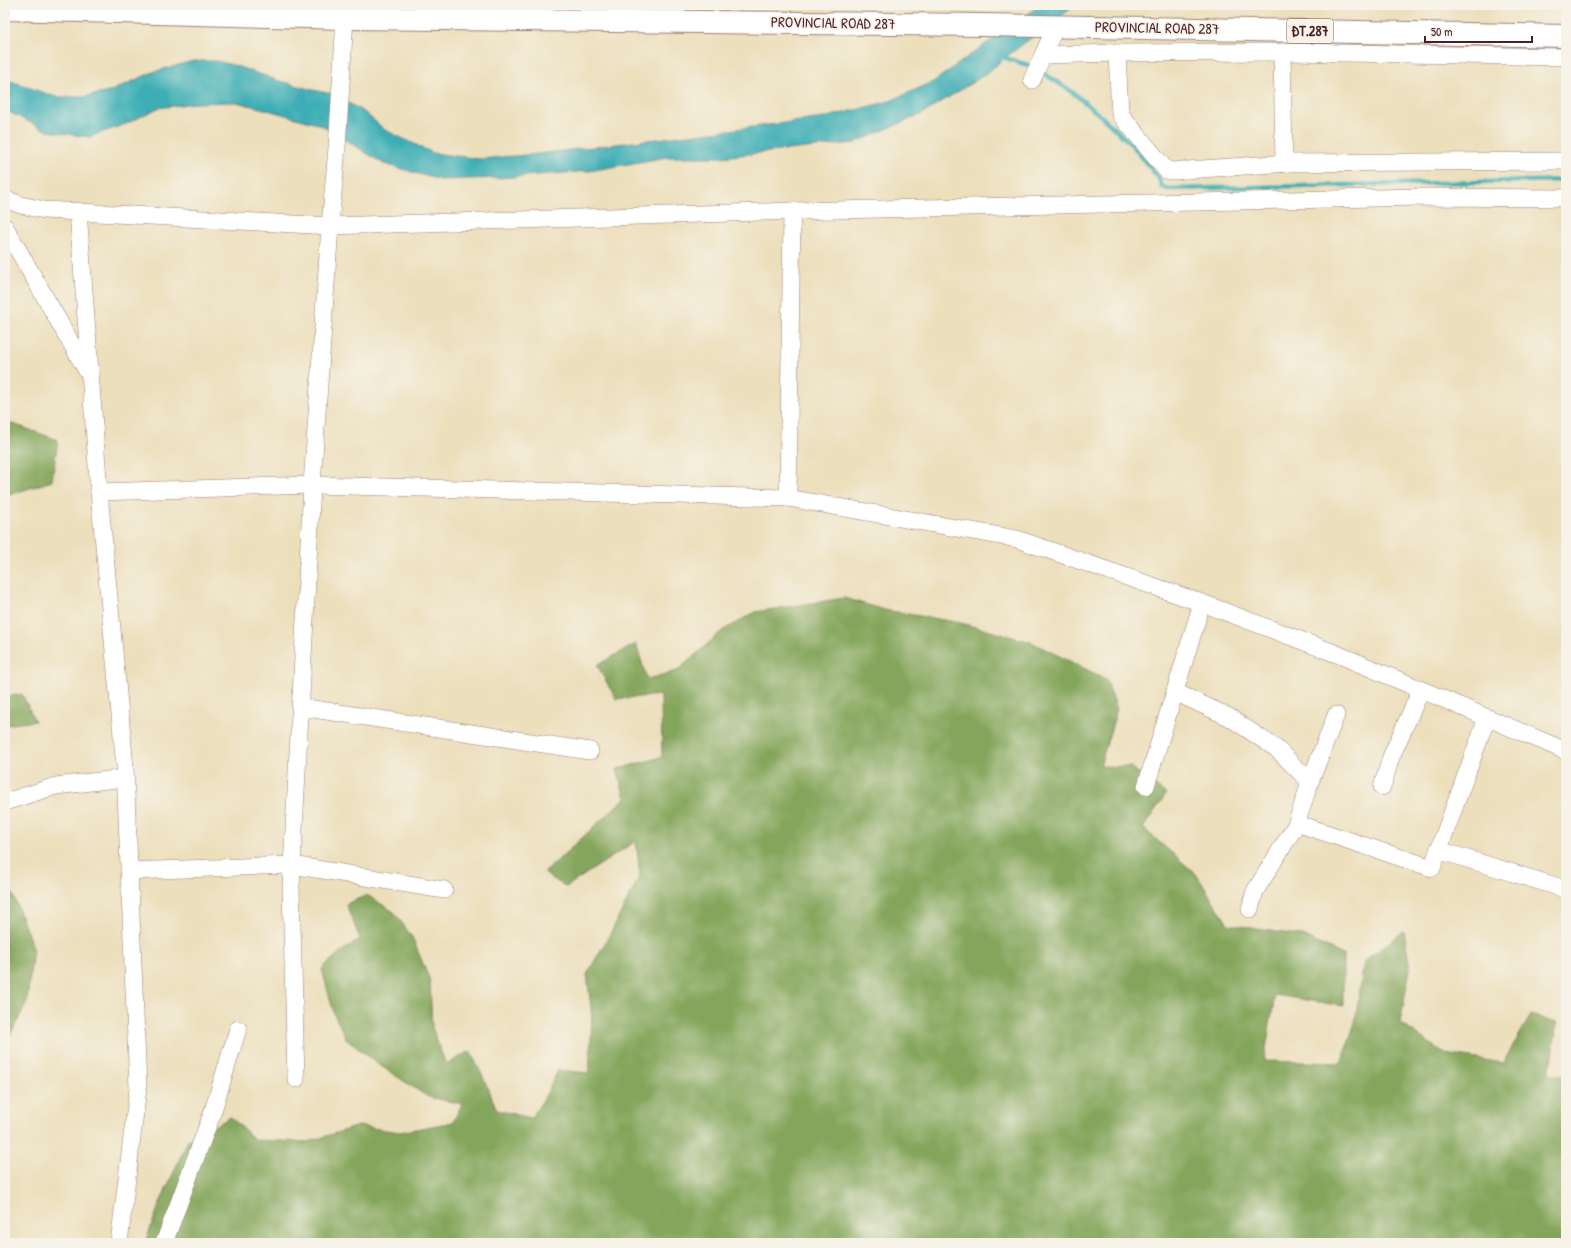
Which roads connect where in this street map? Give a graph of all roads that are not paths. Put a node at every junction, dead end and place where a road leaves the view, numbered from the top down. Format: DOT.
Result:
graph roads {
  1 [pos="5,9"];
  2 [pos="343,11"];
  3 [pos="1055,26"];
  4 [pos="1566,36"];
  5 [pos="1282,52"];
  6 [pos="1117,53"];
  7 [pos="1042,57"];
  8 [pos="1566,57"];
  9 [pos="1032,80"];
  10 [pos="1566,161"];
  11 [pos="1284,164"];
  12 [pos="1566,198"];
  13 [pos="5,199"];
  14 [pos="792,211"];
  15 [pos="78,212"];
  16 [pos="330,226"];
  17 [pos="5,227"];
  18 [pos="90,374"];
  19 [pos="312,485"];
  20 [pos="99,492"];
  21 [pos="788,498"];
  22 [pos="1202,603"];
  23 [pos="1421,690"];
  24 [pos="1175,692"];
  25 [pos="300,707"];
  26 [pos="1336,715"];
  27 [pos="1487,718"];
  28 [pos="590,751"];
  29 [pos="1566,751"];
  30 [pos="125,778"];
  31 [pos="1310,782"];
  32 [pos="1146,786"];
  33 [pos="1382,786"];
  34 [pos="5,802"];
  35 [pos="1308,827"];
  36 [pos="1438,850"];
  37 [pos="292,865"];
  38 [pos="129,872"];
  39 [pos="1562,888"];
  40 [pos="444,890"];
  41 [pos="1250,909"];
  42 [pos="238,1029"];
  43 [pos="296,1079"];
  44 [pos="118,1243"];
  45 [pos="164,1243"];
  1 -- 2 [label="main road, PROVINCIAL ROAD 287 / ĐT.287"];
  2 -- 3 [label="main road, PROVINCIAL ROAD 287 / ĐT.287"];
  2 -- 16 [label="street"];
  3 -- 4 [label="main road, PROVINCIAL ROAD 287 / ĐT.287"];
  3 -- 7 [label="street"];
  5 -- 6 [label="street"];
  5 -- 8 [label="street"];
  5 -- 11 [label="street"];
  6 -- 7 [label="street"];
  6 -- 11 [label="street"];
  7 -- 9 [label="street"];
  10 -- 11 [label="street"];
  12 -- 14 [label="street"];
  13 -- 15 [label="street"];
  14 -- 16 [label="street"];
  14 -- 21 [label="street"];
  15 -- 16 [label="street"];
  15 -- 18 [label="street"];
  16 -- 19 [label="street"];
  17 -- 18 [label="street"];
  18 -- 20 [label="street"];
  19 -- 20 [label="street"];
  19 -- 21 [label="street"];
  19 -- 25 [label="street"];
  20 -- 30 [label="street"];
  21 -- 22 [label="street"];
  22 -- 23 [label="street"];
  22 -- 24 [label="street"];
  23 -- 27 [label="street"];
  23 -- 33 [label="street"];
  24 -- 31 [label="street"];
  24 -- 32 [label="street"];
  25 -- 28 [label="street"];
  25 -- 37 [label="street"];
  26 -- 31 [label="street"];
  27 -- 29 [label="street"];
  27 -- 36 [label="street"];
  30 -- 34 [label="street"];
  30 -- 38 [label="street"];
  31 -- 41 [label="street"];
  35 -- 36 [label="street"];
  36 -- 39 [label="street"];
  37 -- 38 [label="street"];
  37 -- 40 [label="street"];
  37 -- 43 [label="street"];
  38 -- 44 [label="street"];
  42 -- 45 [label="street"];
}
